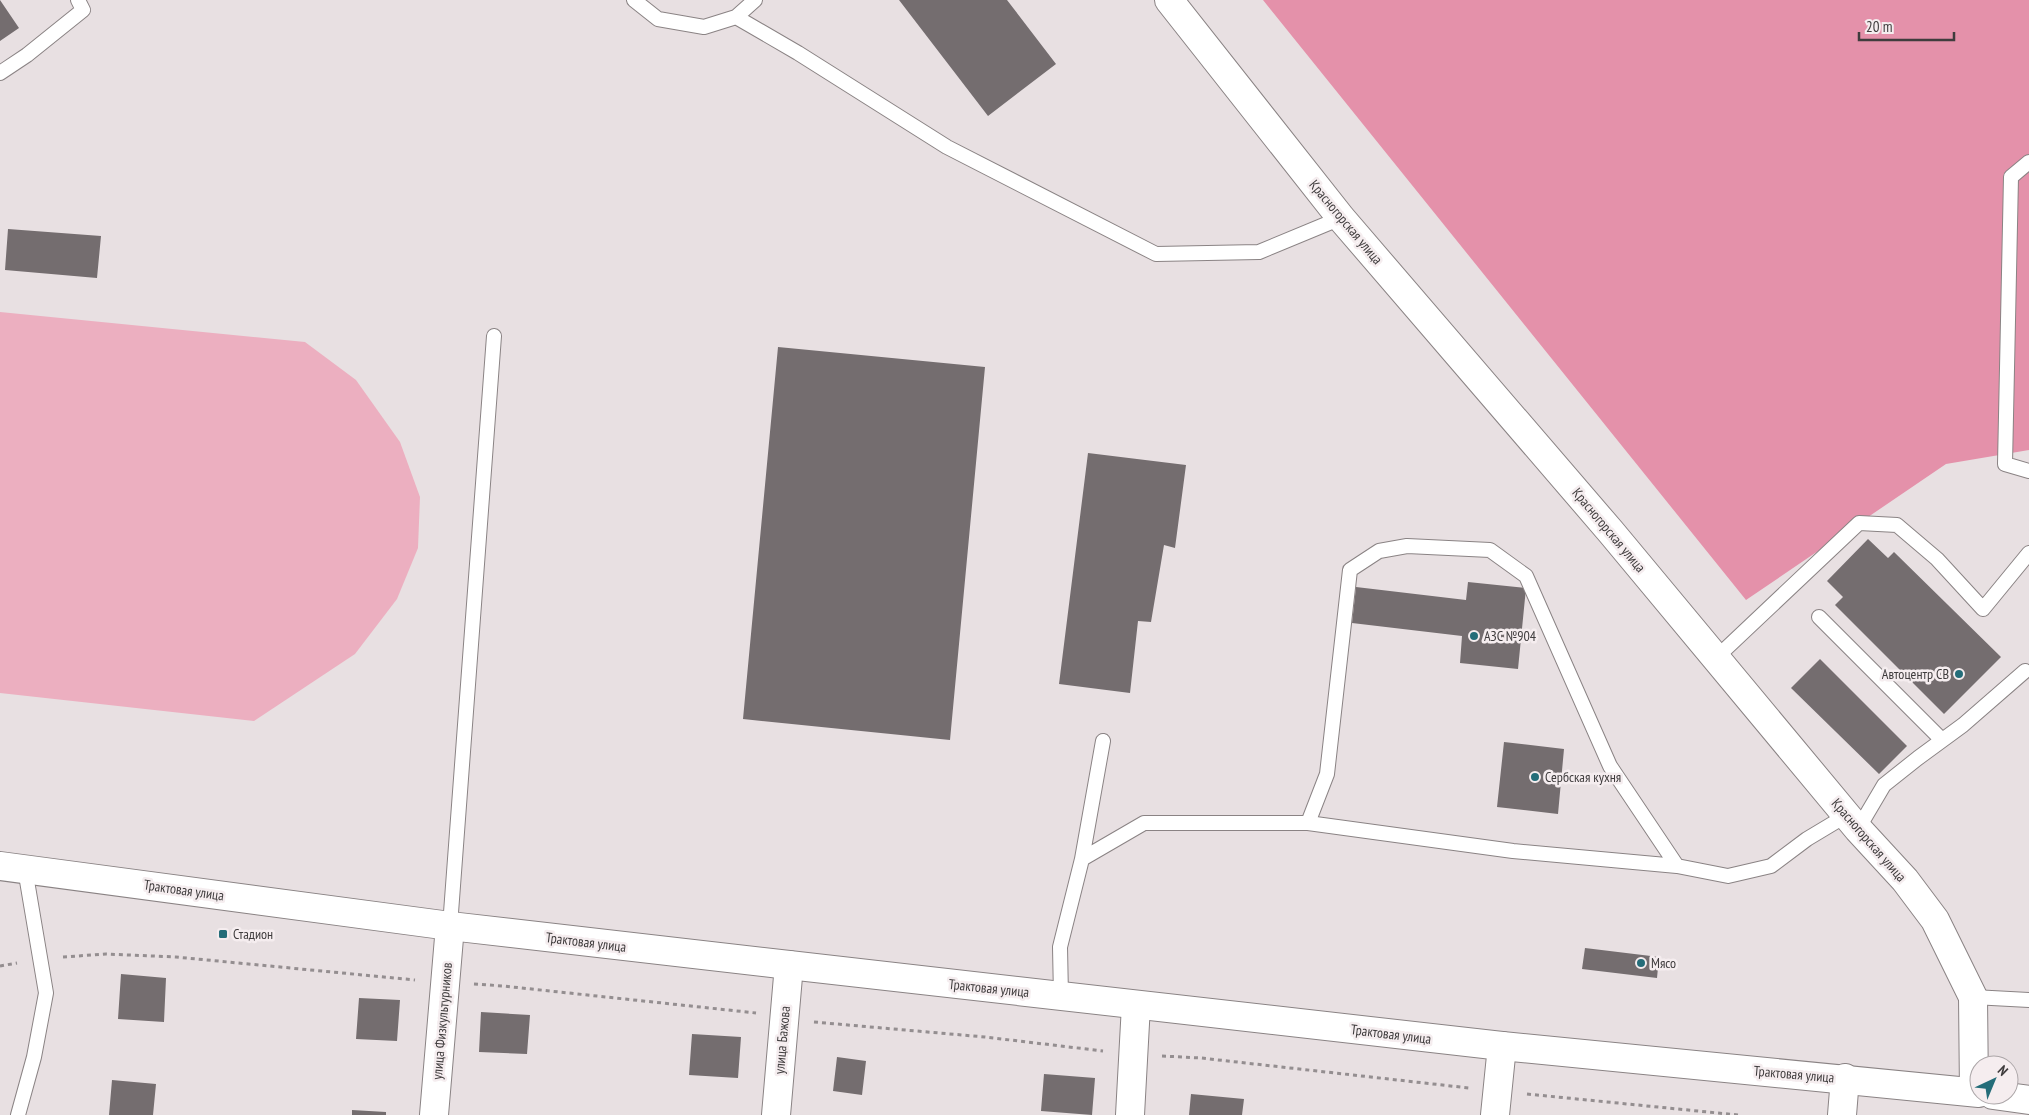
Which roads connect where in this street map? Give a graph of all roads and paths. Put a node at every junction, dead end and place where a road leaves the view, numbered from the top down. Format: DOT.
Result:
graph roads {
  1 [pos="78,0"];
  2 [pos="634,0"];
  3 [pos="755,0"];
  4 [pos="1169,0"];
  5 [pos="736,17"];
  6 [pos="0,73"];
  7 [pos="2029,162"];
  8 [pos="1341,218"];
  9 [pos="494,336"];
  10 [pos="2029,471"];
  11 [pos="2029,553"];
  12 [pos="1819,617"];
  13 [pos="1716,658"];
  14 [pos="2026,671"];
  15 [pos="1942,740"];
  16 [pos="1103,741"];
  17 [pos="1308,822"];
  18 [pos="1852,822"];
  19 [pos="1082,859"];
  20 [pos="1677,866"];
  21 [pos="13,867"];
  22 [pos="450,926"];
  23 [pos="41,959"];
  24 [pos="789,965"];
  25 [pos="0,966"];
  26 [pos="445,983"];
  27 [pos="1061,996"];
  28 [pos="1972,997"];
  29 [pos="2029,1000"];
  30 [pos="1136,1004"];
  31 [pos="784,1020"];
  32 [pos="1502,1046"];
  33 [pos="1133,1055"];
  34 [pos="1978,1055"];
  35 [pos="1845,1078"];
  36 [pos="1969,1092"];
  37 [pos="1497,1103"];
  38 [pos="18,1115"];
  39 [pos="434,1115"];
  40 [pos="776,1115"];
  41 [pos="1130,1115"];
  42 [pos="1738,1115"];
  43 [pos="1842,1115"];
  1 -- 6 [label="lane"];
  2 -- 5 [label="lane"];
  3 -- 5 [label="lane"];
  4 -- 8 [label="main road, Красногорская улица"];
  5 -- 8 [label="lane"];
  7 -- 10 [label="lane"];
  8 -- 13 [label="main road, Красногорская улица"];
  9 -- 22 [label="lane"];
  11 -- 13 [label="lane"];
  12 -- 15 [label="lane"];
  13 -- 18 [label="main road, Красногорская улица"];
  14 -- 15 [label="lane"];
  15 -- 18 [label="lane"];
  16 -- 19 [label="lane"];
  17 -- 19 [label="lane"];
  17 -- 20 [label="lane"];
  17 -- 20 [label="lane"];
  18 -- 20 [label="lane"];
  18 -- 28 [label="main road, Красногорская улица"];
  19 -- 27 [label="lane"];
  21 -- 22 [label="main road, Трактовая улица"];
  21 -- 23 [label="lane"];
  22 -- 24 [label="main road, Трактовая улица"];
  22 -- 26 [label="main road, улица Физкультурников"];
  23 -- 25 [label="path"];
  23 -- 26 [label="path"];
  23 -- 38 [label="lane"];
  24 -- 27 [label="main road, Трактовая улица"];
  24 -- 31 [label="main road, улица Бажова"];
  26 -- 31 [label="path"];
  26 -- 39 [label="main road, улица Физкультурников"];
  27 -- 30 [label="main road, Трактовая улица"];
  28 -- 29 [label="lane"];
  28 -- 34 [label="main road, Красногорская улица"];
  30 -- 32 [label="main road, Трактовая улица"];
  30 -- 33 [label="main road"];
  31 -- 33 [label="path"];
  31 -- 40 [label="main road, улица Бажова"];
  32 -- 35 [label="main road, Трактовая улица"];
  32 -- 37 [label="main road"];
  33 -- 37 [label="path"];
  33 -- 41 [label="main road"];
  35 -- 36 [label="main road, Трактовая улица"];
  35 -- 43 [label="main road"];
  37 -- 42 [label="path"];
}
